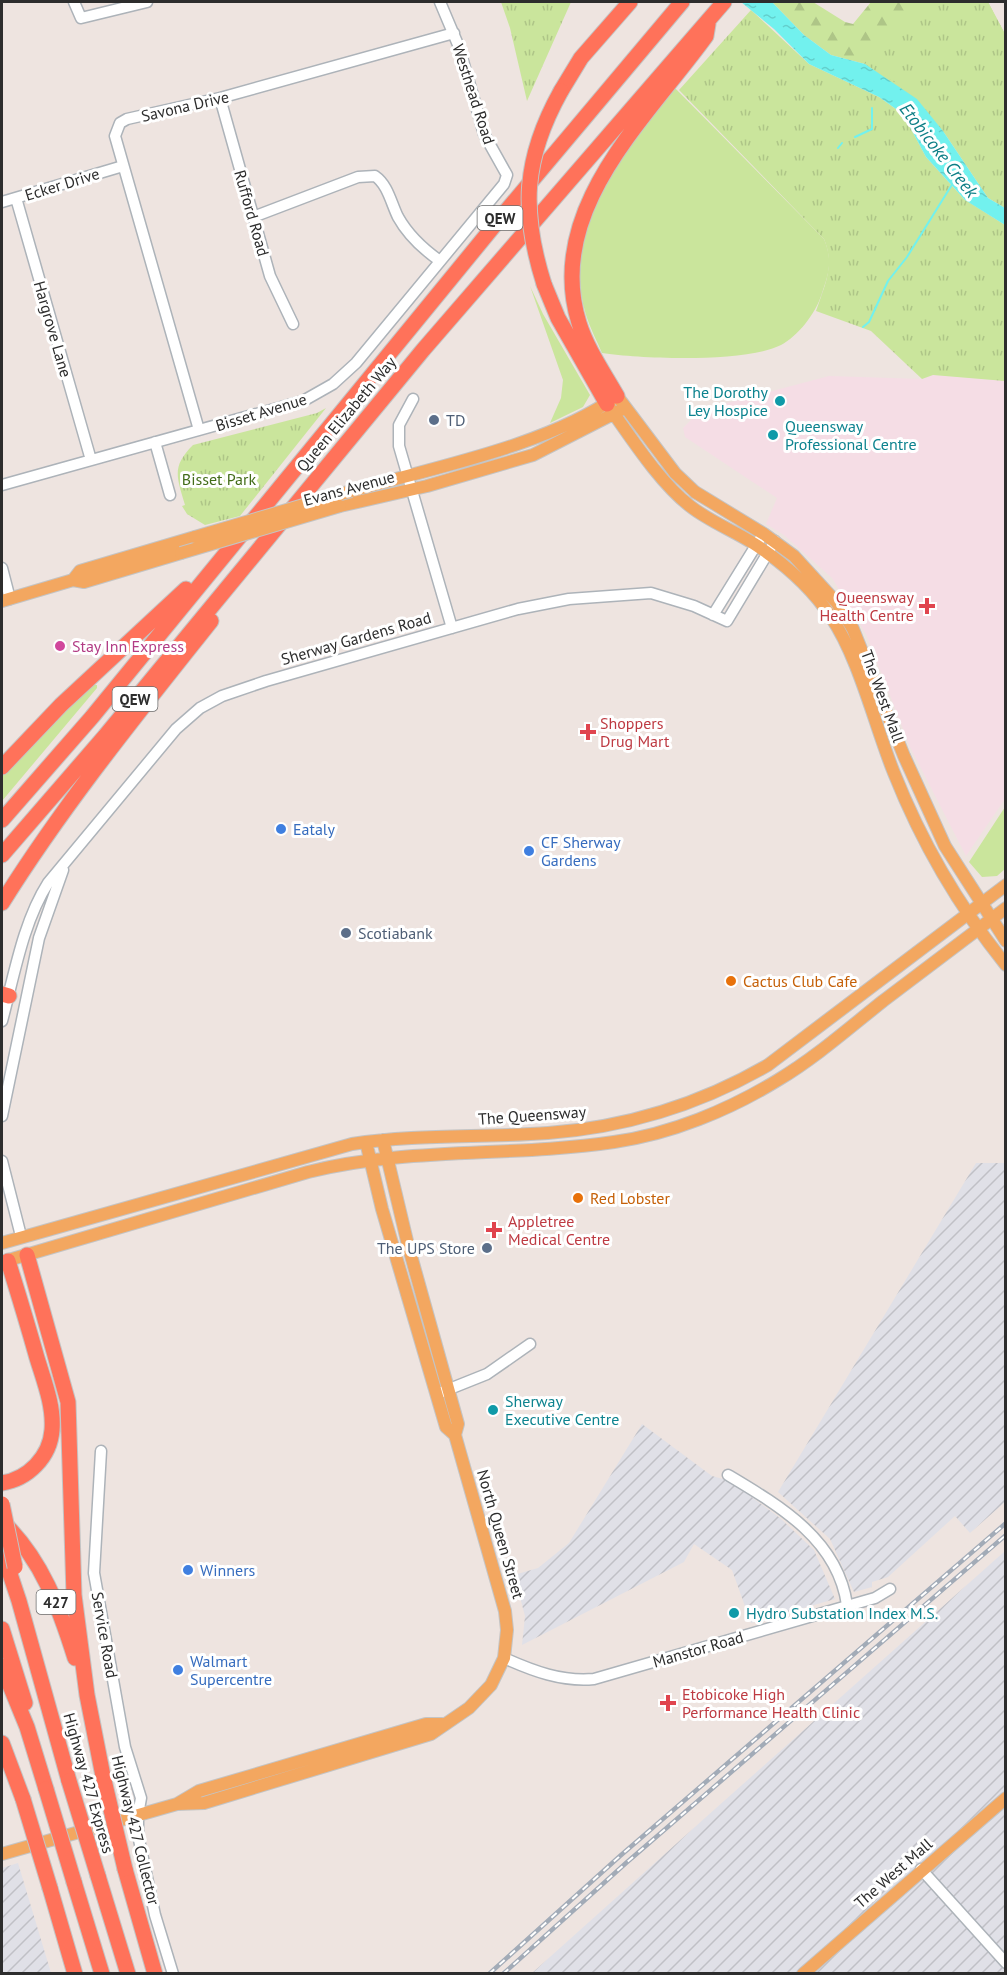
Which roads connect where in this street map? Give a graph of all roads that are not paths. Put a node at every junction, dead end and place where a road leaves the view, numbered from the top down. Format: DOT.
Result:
graph roads {
  1 [pos="74,2"];
  2 [pos="147,2"];
  3 [pos="440,2"];
  4 [pos="630,2"];
  5 [pos="682,2"];
  6 [pos="724,2"];
  7 [pos="709,20"];
  8 [pos="454,33"];
  9 [pos="220,98"];
  10 [pos="123,166"];
  11 [pos="504,184"];
  12 [pos="16,198"];
  13 [pos="2,202"];
  14 [pos="253,217"];
  15 [pos="440,261"];
  16 [pos="293,324"];
  17 [pos="413,399"];
  18 [pos="616,405"];
  19 [pos="199,430"];
  20 [pos="155,442"];
  21 [pos="91,459"];
  22 [pos="407,476"];
  23 [pos="2,485"];
  24 [pos="412,489"];
  25 [pos="170,495"];
  26 [pos="764,534"];
  27 [pos="264,539"];
  28 [pos="775,541"];
  29 [pos="755,545"];
  30 [pos="767,553"];
  31 [pos="224,555"];
  32 [pos="2,568"];
  33 [pos="73,580"];
  34 [pos="6,600"];
  35 [pos="713,615"];
  36 [pos="452,628"];
  37 [pos="2,767"];
  38 [pos="2,820"];
  39 [pos="2,855"];
  40 [pos="64,867"];
  41 [pos="1005,885"];
  42 [pos="2,903"];
  43 [pos="982,904"];
  44 [pos="1005,908"];
  45 [pos="968,914"];
  46 [pos="991,919"];
  47 [pos="978,929"];
  48 [pos="1005,942"];
  49 [pos="1005,965"];
  50 [pos="30,986"];
  51 [pos="8,991"];
  52 [pos="26,1000"];
  53 [pos="2,1021"];
  54 [pos="2,1116"];
  55 [pos="547,1133"];
  56 [pos="383,1140"];
  57 [pos="366,1142"];
  58 [pos="526,1150"];
  59 [pos="387,1157"];
  60 [pos="369,1160"];
  61 [pos="2,1161"];
  62 [pos="21,1236"];
  63 [pos="2,1240"];
  64 [pos="27,1255"];
  65 [pos="5,1261"];
  66 [pos="530,1344"];
  67 [pos="443,1392"];
  68 [pos="100,1451"];
  69 [pos="728,1475"];
  70 [pos="2,1483"];
  71 [pos="2,1504"];
  72 [pos="2,1521"];
  73 [pos="2,1550"];
  74 [pos="11,1568"];
  75 [pos="890,1589"];
  76 [pos="847,1605"];
  77 [pos="2,1629"];
  78 [pos="504,1658"];
  79 [pos="2,1666"];
  80 [pos="87,1695"];
  81 [pos="27,1727"];
  82 [pos="2,1743"];
  83 [pos="1005,1789"];
  84 [pos="1005,1798"];
  85 [pos="990,1811"];
  86 [pos="138,1815"];
  87 [pos="2,1854"];
  88 [pos="921,1869"];
  89 [pos="1005,1963"];
  90 [pos="75,1974"];
  91 [pos="102,1974"];
  92 [pos="128,1974"];
  93 [pos="155,1974"];
  94 [pos="173,1974"];
  95 [pos="803,1974"];
  1 -- 2 [label="street"];
  3 -- 8 [label="street, Westhead Road"];
  4 -- 18 [label="highway, bridge"];
  5 -- 31 [label="highway, Queen Elizabeth Way / QEW"];
  6 -- 7 [label="highway, Queen Elizabeth Way / QEW"];
  7 -- 18 [label="highway"];
  7 -- 27 [label="highway, Queen Elizabeth Way / QEW"];
  8 -- 9 [label="street, Savona Drive"];
  8 -- 11 [label="street, Westhead Road"];
  9 -- 10 [label="street, Savona Drive"];
  9 -- 14 [label="street, Rufford Road"];
  10 -- 12 [label="street, Ecker Drive"];
  10 -- 19 [label="street, Savona Drive"];
  11 -- 15 [label="street, Bisset Avenue"];
  12 -- 13 [label="street, Ecker Drive"];
  12 -- 21 [label="street, Hargrove Lane"];
  14 -- 15 [label="street"];
  14 -- 16 [label="street, Rufford Road"];
  15 -- 19 [label="street, Bisset Avenue"];
  17 -- 22 [label="street"];
  18 -- 22 [label="main road, Evans Avenue"];
  18 -- 24 [label="main road, Evans Avenue"];
  18 -- 26 [label="main road, The West Mall"];
  18 -- 29 [label="main road, The West Mall"];
  19 -- 20 [label="street, Bisset Avenue"];
  20 -- 21 [label="street, Bisset Avenue"];
  20 -- 25 [label="street"];
  21 -- 23 [label="street, Bisset Avenue"];
  22 -- 24 [label="street"];
  22 -- 33 [label="main road, Evans Avenue, bridge"];
  24 -- 33 [label="main road, Evans Avenue, bridge"];
  24 -- 36 [label="street"];
  26 -- 28 [label="main road, The West Mall"];
  26 -- 29 [label="street"];
  27 -- 39 [label="highway, Queen Elizabeth Way / QEW"];
  27 -- 42 [label="highway"];
  28 -- 30 [label="street"];
  28 -- 43 [label="main road, The West Mall"];
  29 -- 30 [label="main road, The West Mall"];
  29 -- 35 [label="street"];
  30 -- 35 [label="street, Sherway Gardens Road"];
  30 -- 45 [label="main road, The West Mall"];
  31 -- 37 [label="highway"];
  31 -- 38 [label="highway, Queen Elizabeth Way"];
  32 -- 34 [label="street"];
  33 -- 34 [label="main road, Evans Avenue"];
  35 -- 36 [label="street, Sherway Gardens Road"];
  36 -- 40 [label="street, Sherway Gardens Road"];
  40 -- 50 [label="street, Sherway Gardens Road"];
  40 -- 51 [label="street, Sherway Gardens Road"];
  41 -- 43 [label="main road, The Queensway"];
  43 -- 45 [label="main road, The Queensway"];
  43 -- 46 [label="main road, The West Mall"];
  44 -- 46 [label="main road, The Queensway"];
  45 -- 47 [label="main road, The West Mall"];
  45 -- 55 [label="main road, The Queensway"];
  46 -- 47 [label="main road, The Queensway"];
  46 -- 48 [label="main road, The West Mall"];
  47 -- 49 [label="main road, The West Mall"];
  47 -- 58 [label="main road, The Queensway"];
  50 -- 51 [label="street"];
  50 -- 52 [label="street, Sherway Gardens Road"];
  51 -- 52 [label="street"];
  51 -- 53 [label="street, Sherway Gardens Road"];
  52 -- 54 [label="street, Sherway Gardens Road"];
  55 -- 56 [label="main road, The Queensway"];
  55 -- 58 [label="main road"];
  56 -- 57 [label="main road, The Queensway"];
  56 -- 59 [label="main road, North Queen Street"];
  57 -- 60 [label="main road, North Queen Street"];
  57 -- 62 [label="main road, The Queensway"];
  58 -- 59 [label="main road, The Queensway"];
  59 -- 60 [label="main road, The Queensway"];
  59 -- 67 [label="main road, North Queen Street"];
  60 -- 64 [label="main road, The Queensway"];
  60 -- 67 [label="main road, North Queen Street"];
  61 -- 62 [label="street"];
  62 -- 63 [label="main road, The Queensway"];
  62 -- 64 [label="main road"];
  63 -- 65 [label="main road"];
  64 -- 65 [label="main road, The Queensway"];
  64 -- 80 [label="highway"];
  65 -- 70 [label="highway"];
  66 -- 67 [label="street"];
  67 -- 78 [label="main road, North Queen Street"];
  68 -- 86 [label="street, Service Road"];
  69 -- 76 [label="street"];
  71 -- 74 [label="highway, bridge"];
  72 -- 80 [label="highway, 427"];
  73 -- 74 [label="highway"];
  74 -- 92 [label="highway, Highway 427 Express / 427, bridge"];
  75 -- 76 [label="street, Manstor Road"];
  76 -- 78 [label="street, Manstor Road"];
  77 -- 81 [label="highway"];
  78 -- 86 [label="main road, North Queen Street"];
  79 -- 81 [label="highway"];
  80 -- 93 [label="highway, Highway 427 Collector / 427, bridge"];
  81 -- 91 [label="highway, bridge"];
  82 -- 90 [label="highway, bridge"];
  83 -- 85 [label="main road"];
  84 -- 85 [label="main road, The West Mall"];
  85 -- 88 [label="main road, The West Mall"];
  86 -- 87 [label="main road, North Queen Street"];
  86 -- 94 [label="street, Service Road"];
  88 -- 89 [label="street"];
  88 -- 95 [label="main road, The West Mall"];
}
